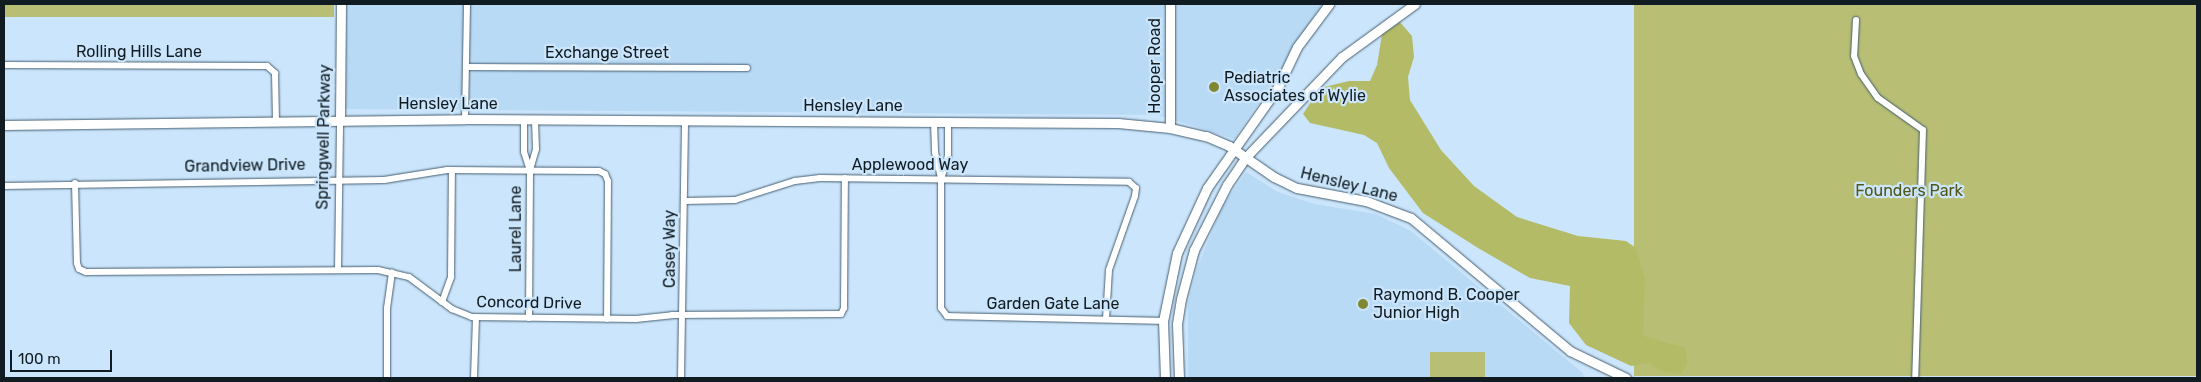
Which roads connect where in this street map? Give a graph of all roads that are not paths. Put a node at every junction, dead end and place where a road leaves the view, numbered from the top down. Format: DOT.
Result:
graph roads {
  1 [pos="341,4"];
  2 [pos="467,4"];
  3 [pos="1170,4"];
  4 [pos="1329,4"];
  5 [pos="1415,4"];
  6 [pos="1856,20"];
  7 [pos="4,65"];
  8 [pos="466,66"];
  9 [pos="747,68"];
  10 [pos="340,119"];
  11 [pos="465,119"];
  12 [pos="276,120"];
  13 [pos="524,120"];
  14 [pos="535,120"];
  15 [pos="685,120"];
  16 [pos="934,122"];
  17 [pos="948,122"];
  18 [pos="4,124"];
  19 [pos="1170,128"];
  20 [pos="1234,148"];
  21 [pos="1246,157"];
  22 [pos="452,170"];
  23 [pos="530,170"];
  24 [pos="845,178"];
  25 [pos="339,179"];
  26 [pos="941,179"];
  27 [pos="75,183"];
  28 [pos="4,186"];
  29 [pos="684,201"];
  30 [pos="338,270"];
  31 [pos="392,272"];
  32 [pos="442,302"];
  33 [pos="683,315"];
  34 [pos="476,318"];
  35 [pos="529,318"];
  36 [pos="607,318"];
  37 [pos="1106,319"];
  38 [pos="1163,321"];
  39 [pos="1177,324"];
  40 [pos="387,378"];
  41 [pos="474,378"];
  42 [pos="681,378"];
  43 [pos="1165,378"];
  44 [pos="1179,378"];
  45 [pos="1626,378"];
  46 [pos="1915,378"];
  1 -- 10 [label="street, Springwell Parkway"];
  2 -- 8 [label="street"];
  3 -- 19 [label="street, Hooper Road"];
  4 -- 20 [label="street"];
  5 -- 21 [label="street"];
  6 -- 46 [label="street"];
  7 -- 12 [label="street, Rolling Hills Lane"];
  8 -- 9 [label="street, Exchange Street"];
  8 -- 11 [label="street"];
  10 -- 11 [label="street, Hensley Lane"];
  10 -- 12 [label="street, Hensley Lane"];
  10 -- 25 [label="street, Springwell Parkway"];
  11 -- 13 [label="street, Hensley Lane"];
  12 -- 18 [label="street, Hensley Lane"];
  13 -- 14 [label="street, Hensley Lane"];
  13 -- 23 [label="street, Laurel Lane"];
  14 -- 15 [label="street, Hensley Lane"];
  14 -- 23 [label="street, Laurel Lane"];
  15 -- 16 [label="street, Hensley Lane"];
  15 -- 29 [label="street, Casey Way"];
  16 -- 17 [label="street, Hensley Lane"];
  16 -- 26 [label="street"];
  17 -- 19 [label="street, Hensley Lane"];
  17 -- 26 [label="street"];
  19 -- 20 [label="street, Hensley Lane"];
  20 -- 21 [label="street, Hensley Lane"];
  20 -- 38 [label="street"];
  21 -- 39 [label="street"];
  21 -- 45 [label="street, Hensley Lane"];
  22 -- 23 [label="street, Grandview Drive"];
  22 -- 25 [label="street, Grandview Drive"];
  22 -- 32 [label="street"];
  23 -- 35 [label="street, Laurel Lane"];
  23 -- 36 [label="street, Grandview Drive"];
  24 -- 26 [label="street, Applewood Way"];
  24 -- 29 [label="street, Applewood Way"];
  24 -- 33 [label="street, Concord Drive"];
  25 -- 27 [label="street, Grandview Drive"];
  25 -- 30 [label="street, Springwell Parkway"];
  26 -- 37 [label="street, Garden Gate Lane"];
  26 -- 37 [label="street, Applewood Way"];
  27 -- 28 [label="street, Grandview Drive"];
  27 -- 30 [label="street, Concord Drive"];
  29 -- 33 [label="street, Casey Way"];
  30 -- 31 [label="street, Concord Drive"];
  31 -- 32 [label="street, Concord Drive"];
  31 -- 40 [label="street"];
  32 -- 34 [label="street, Concord Drive"];
  33 -- 36 [label="street, Concord Drive"];
  33 -- 42 [label="street, Casey Way"];
  34 -- 35 [label="street, Concord Drive"];
  34 -- 41 [label="street"];
  35 -- 36 [label="street, Concord Drive"];
  37 -- 38 [label="street, Garden Gate Lane"];
  38 -- 39 [label="street"];
  38 -- 43 [label="street"];
  39 -- 44 [label="street"];
}
